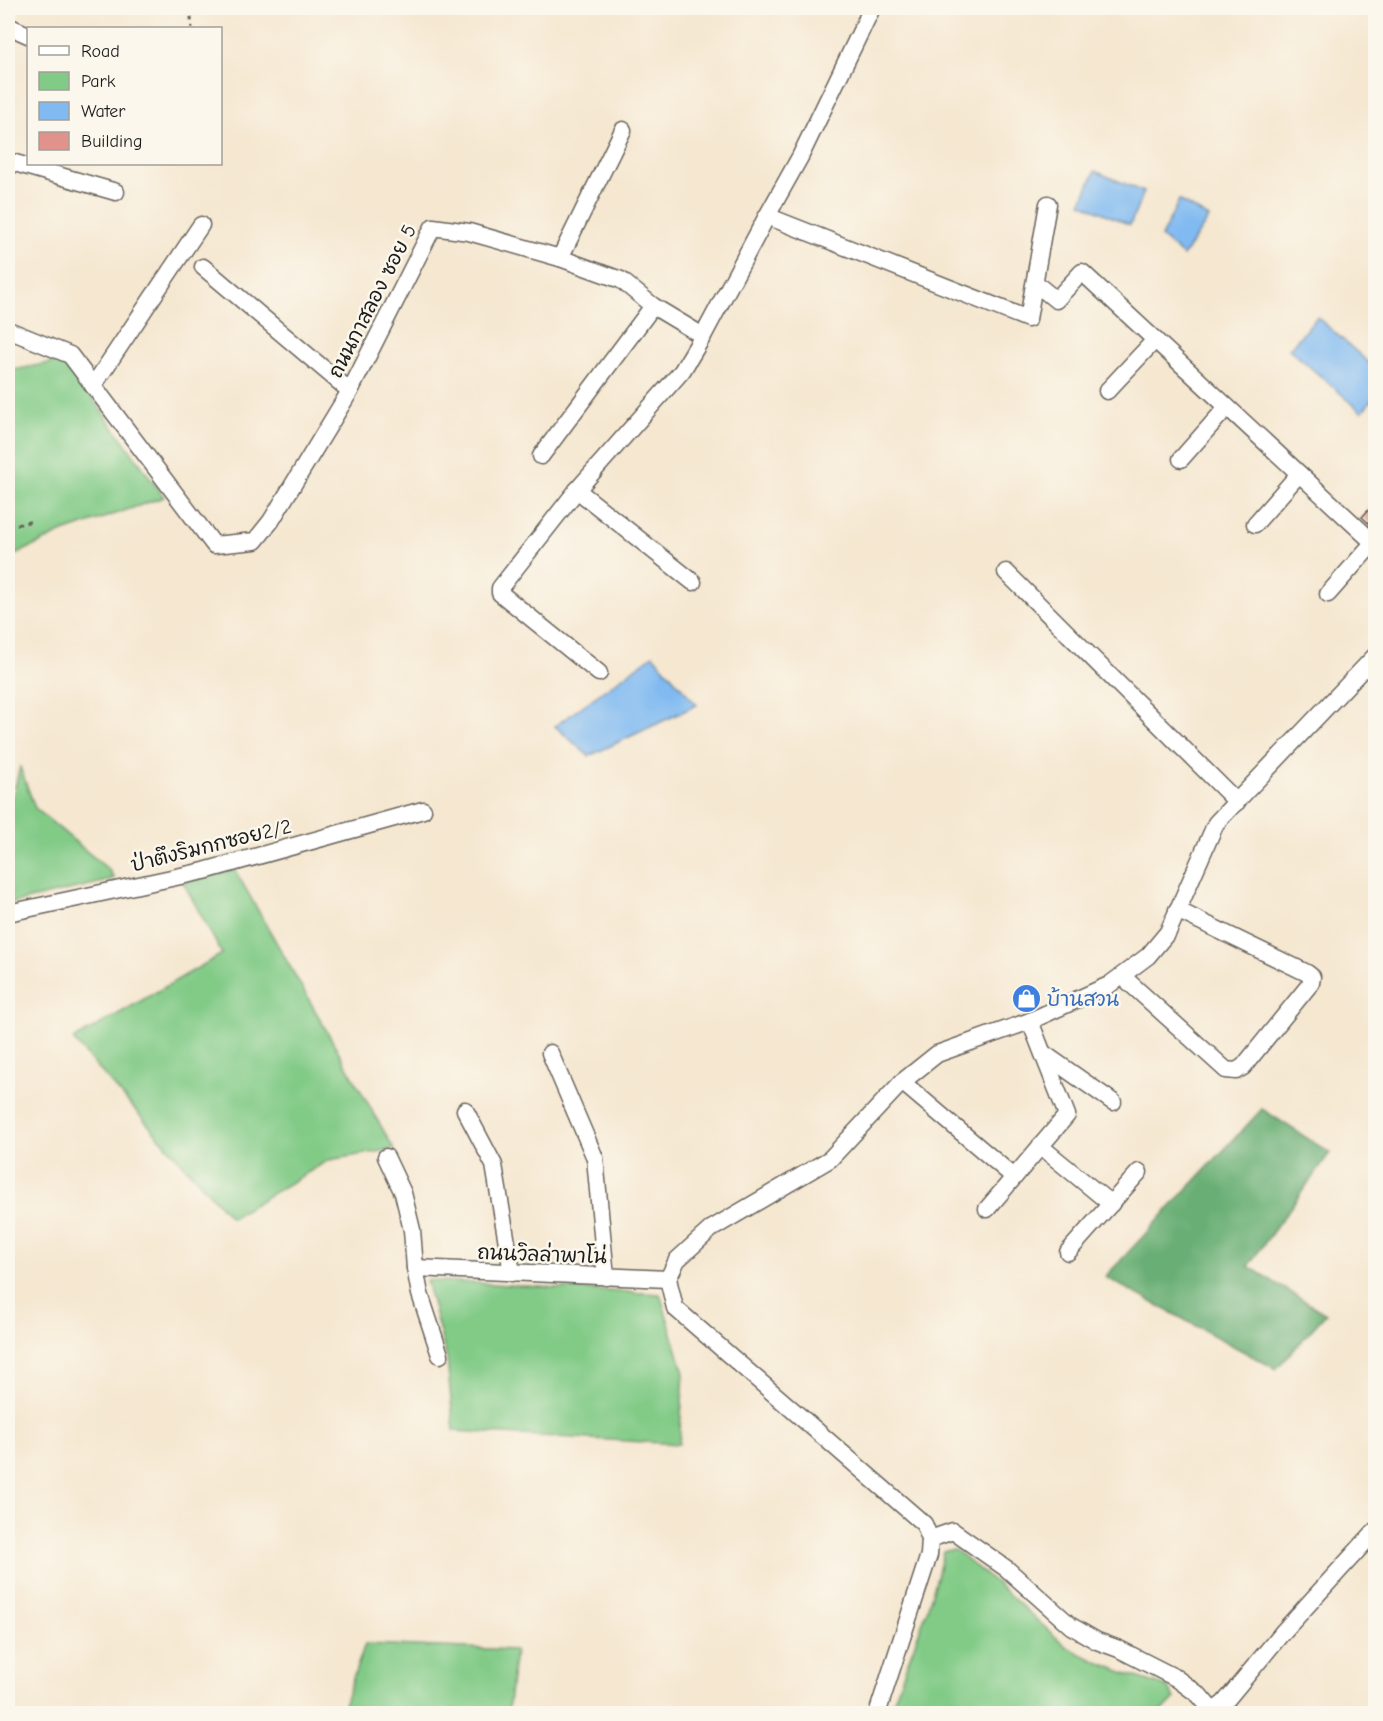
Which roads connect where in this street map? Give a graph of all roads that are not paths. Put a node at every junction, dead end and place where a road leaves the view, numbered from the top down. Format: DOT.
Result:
graph roads {
  1 [pos="873,8"];
  2 [pos="8,26"];
  3 [pos="27,35"];
  4 [pos="623,130"];
  5 [pos="8,161"];
  6 [pos="116,192"];
  7 [pos="1048,204"];
  8 [pos="767,216"];
  9 [pos="201,225"];
  10 [pos="560,258"];
  11 [pos="203,267"];
  12 [pos="1040,287"];
  13 [pos="653,306"];
  14 [pos="8,330"];
  15 [pos="703,336"];
  16 [pos="1155,340"];
  17 [pos="93,386"];
  18 [pos="350,391"];
  19 [pos="1107,391"];
  20 [pos="1227,407"];
  21 [pos="541,456"];
  22 [pos="1181,459"];
  23 [pos="1299,474"];
  24 [pos="577,490"];
  25 [pos="1255,524"];
  26 [pos="1374,544"];
  27 [pos="1006,572"];
  28 [pos="693,582"];
  29 [pos="1328,594"];
  30 [pos="1376,655"];
  31 [pos="599,673"];
  32 [pos="1237,802"];
  33 [pos="423,810"];
  34 [pos="1178,910"];
  35 [pos="8,913"];
  36 [pos="1122,976"];
  37 [pos="1030,1021"];
  38 [pos="550,1053"];
  39 [pos="1043,1053"];
  40 [pos="902,1082"];
  41 [pos="1113,1102"];
  42 [pos="465,1110"];
  43 [pos="1040,1146"];
  44 [pos="386,1157"];
  45 [pos="1139,1172"];
  46 [pos="1014,1177"];
  47 [pos="1111,1204"];
  48 [pos="987,1209"];
  49 [pos="1068,1252"];
  50 [pos="415,1268"];
  51 [pos="512,1273"];
  52 [pos="606,1277"];
  53 [pos="668,1280"];
  54 [pos="440,1355"];
  55 [pos="1376,1530"];
  56 [pos="930,1539"];
  57 [pos="876,1713"];
  1 -- 8 [label="street"];
  2 -- 3 [label="street"];
  4 -- 10 [label="street"];
  5 -- 6 [label="street"];
  7 -- 8 [label="street"];
  8 -- 15 [label="street"];
  9 -- 17 [label="street"];
  10 -- 13 [label="street, ถนนกาสลอง ซอย 5"];
  10 -- 18 [label="street, ถนนกาสลอง ซอย 5"];
  11 -- 18 [label="street"];
  12 -- 16 [label="street"];
  13 -- 15 [label="street, ถนนกาสลอง ซอย 5"];
  13 -- 21 [label="street"];
  14 -- 17 [label="street, ถนนกาสลอง ซอย 5"];
  15 -- 24 [label="street"];
  16 -- 19 [label="street"];
  16 -- 20 [label="street"];
  17 -- 18 [label="street, ถนนกาสลอง ซอย 5"];
  20 -- 22 [label="street"];
  20 -- 23 [label="street"];
  23 -- 25 [label="street"];
  23 -- 26 [label="street"];
  24 -- 28 [label="street"];
  24 -- 31 [label="street"];
  26 -- 29 [label="street"];
  27 -- 32 [label="street"];
  30 -- 32 [label="street"];
  32 -- 34 [label="street"];
  33 -- 35 [label="street, ป่าตึงริมกกซอย2/2"];
  34 -- 36 [label="street"];
  34 -- 36 [label="street"];
  36 -- 37 [label="street"];
  37 -- 39 [label="street"];
  37 -- 40 [label="street"];
  38 -- 52 [label="street"];
  39 -- 41 [label="street"];
  39 -- 43 [label="street"];
  40 -- 46 [label="street"];
  40 -- 53 [label="street"];
  42 -- 51 [label="street"];
  43 -- 46 [label="street"];
  43 -- 47 [label="street"];
  44 -- 50 [label="street"];
  45 -- 47 [label="street"];
  46 -- 48 [label="street"];
  47 -- 49 [label="street"];
  50 -- 51 [label="street, ถนนวิลล่าพาโน่"];
  50 -- 54 [label="street"];
  51 -- 52 [label="street, ถนนวิลล่าพาโน่"];
  52 -- 53 [label="street, ถนนวิลล่าพาโน่"];
  53 -- 56 [label="street"];
  55 -- 56 [label="street"];
  56 -- 57 [label="street"];
}
